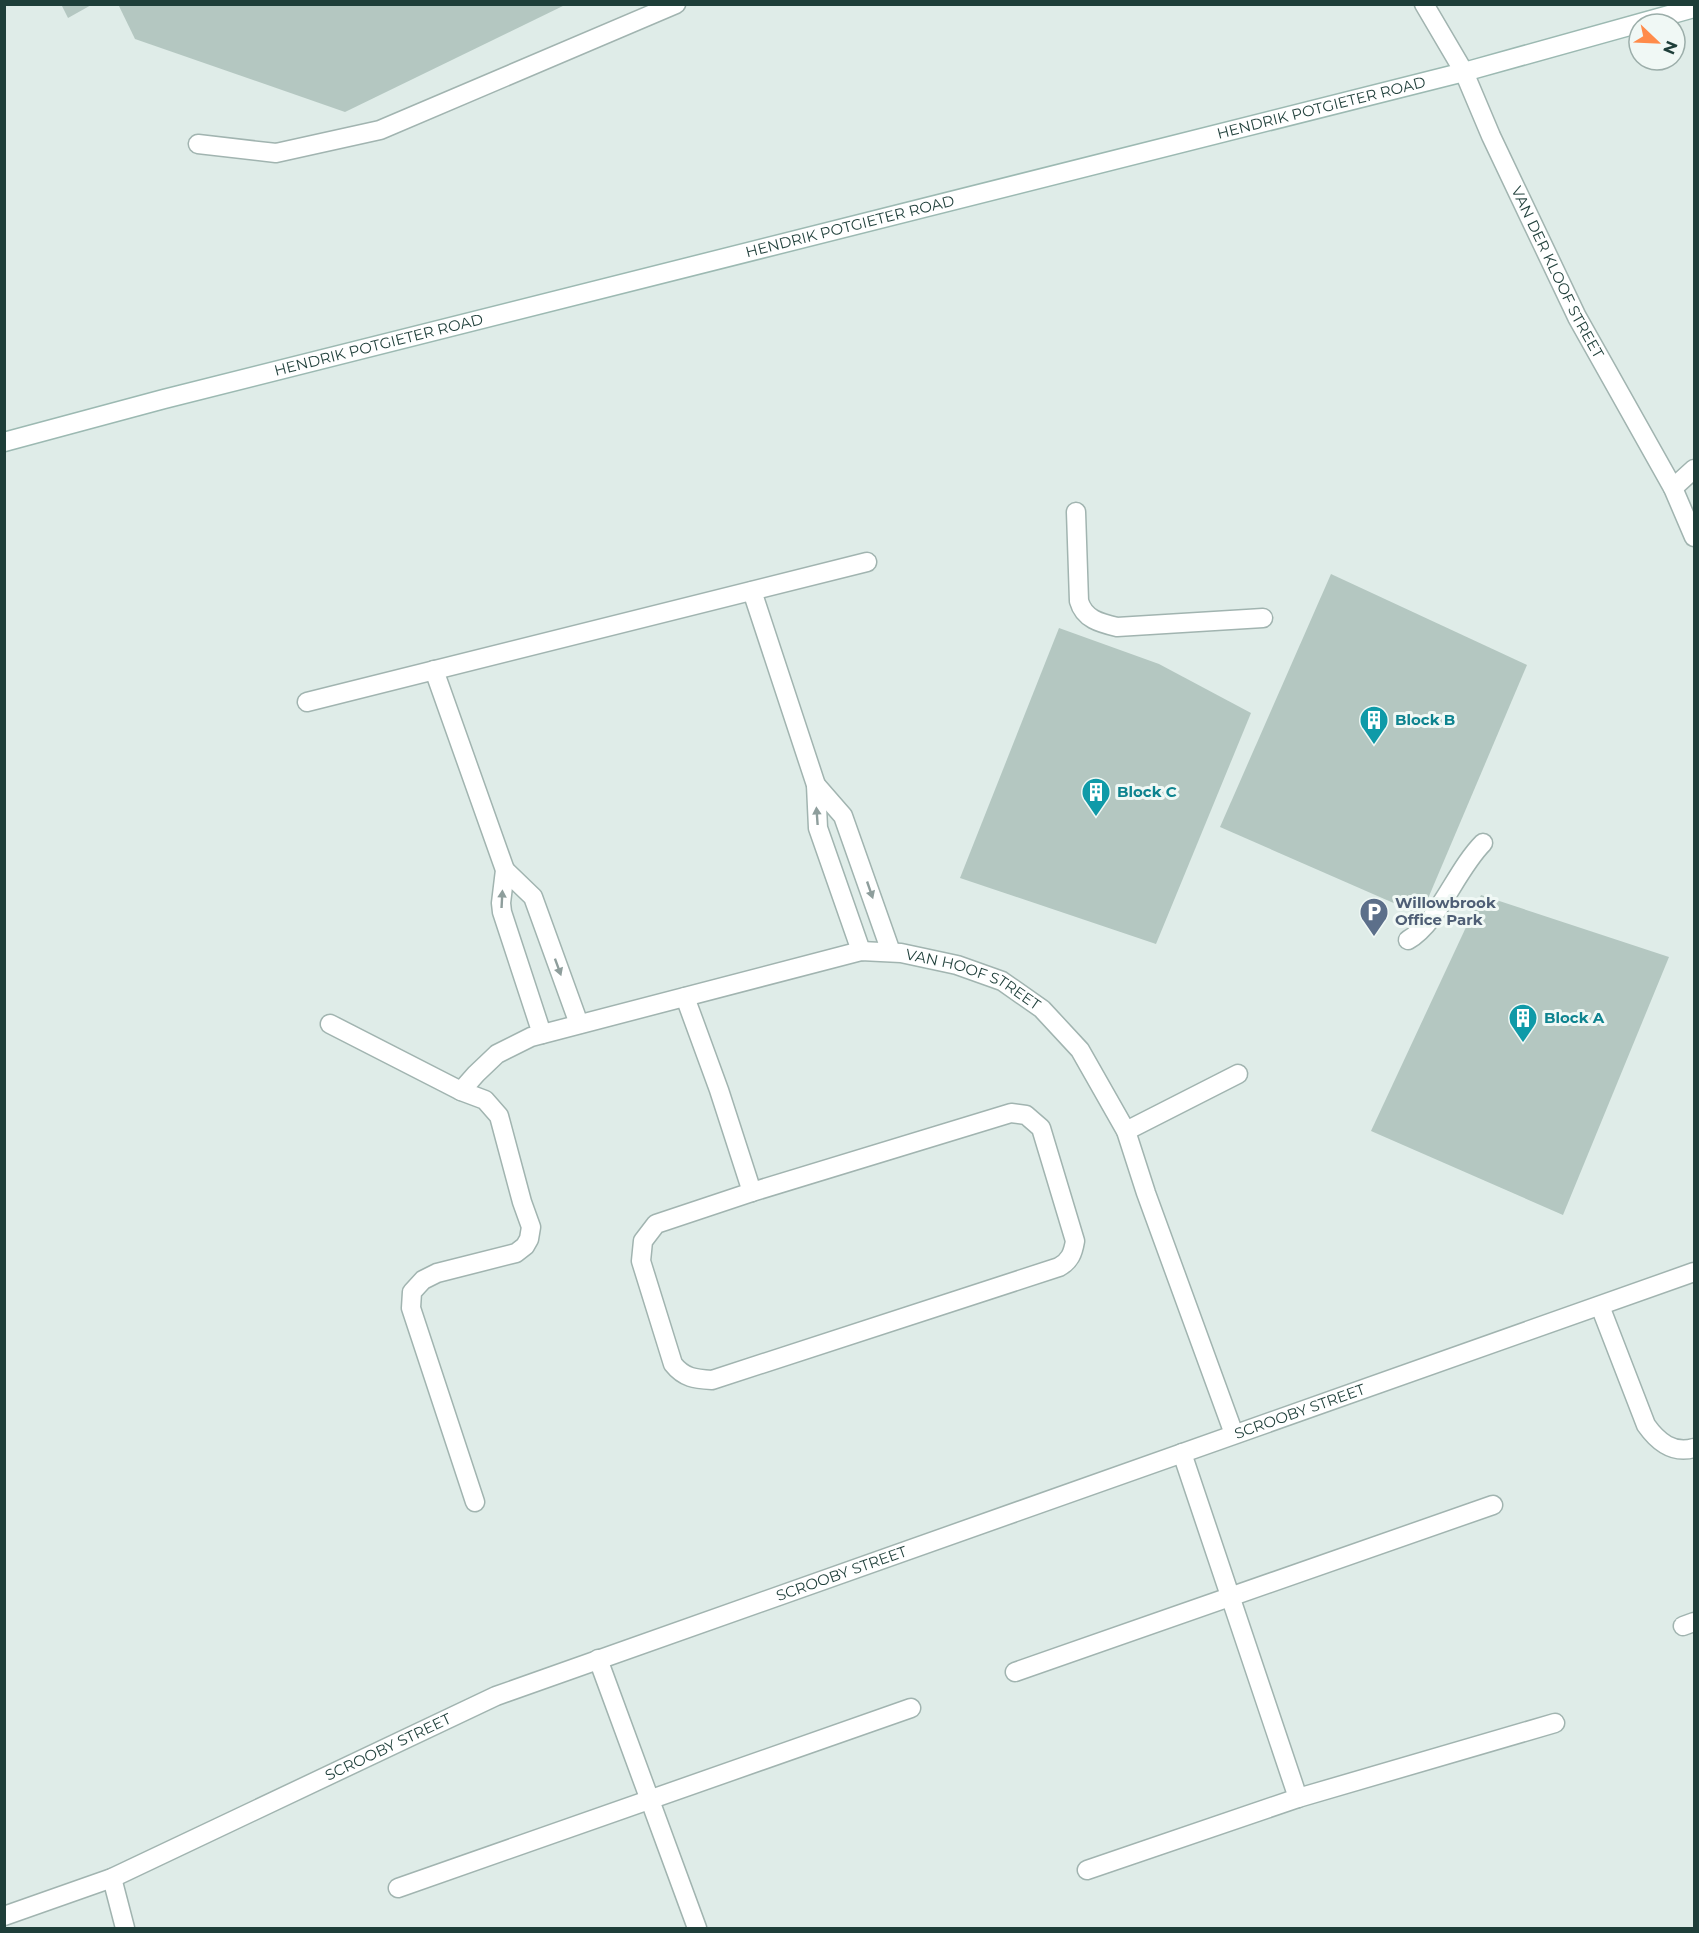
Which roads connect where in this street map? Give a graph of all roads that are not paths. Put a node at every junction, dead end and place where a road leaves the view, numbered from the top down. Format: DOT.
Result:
graph roads {
  1 [pos="676,4"];
  2 [pos="1424,4"];
  3 [pos="1695,8"];
  4 [pos="1464,72"];
  5 [pos="198,144"];
  6 [pos="4,442"];
  7 [pos="1695,469"];
  8 [pos="1673,488"];
  9 [pos="1076,512"];
  10 [pos="1695,537"];
  11 [pos="867,562"];
  12 [pos="752,591"];
  13 [pos="1263,618"];
  14 [pos="434,670"];
  15 [pos="307,702"];
  16 [pos="816,784"];
  17 [pos="1483,843"];
  18 [pos="505,870"];
  19 [pos="1408,940"];
  20 [pos="861,951"];
  21 [pos="891,952"];
  22 [pos="685,997"];
  23 [pos="330,1024"];
  24 [pos="579,1024"];
  25 [pos="542,1034"];
  26 [pos="1238,1074"];
  27 [pos="461,1091"];
  28 [pos="1126,1131"];
  29 [pos="752,1192"];
  30 [pos="1695,1272"];
  31 [pos="1600,1306"];
  32 [pos="1234,1434"];
  33 [pos="1695,1448"];
  34 [pos="1182,1453"];
  35 [pos="475,1502"];
  36 [pos="1493,1505"];
  37 [pos="1230,1597"];
  38 [pos="598,1659"];
  39 [pos="1015,1672"];
  40 [pos="911,1708"];
  41 [pos="1555,1723"];
  42 [pos="1298,1798"];
  43 [pos="650,1800"];
  44 [pos="1087,1870"];
  45 [pos="112,1878"];
  46 [pos="398,1888"];
  47 [pos="4,1916"];
  48 [pos="125,1929"];
  49 [pos="697,1929"];
  1 -- 5 [label="street"];
  2 -- 4 [label="street, VAN DER KLOOF STREET"];
  3 -- 4 [label="street, HENDRIK POTGIETER ROAD"];
  4 -- 6 [label="street, HENDRIK POTGIETER ROAD"];
  4 -- 8 [label="street, VAN DER KLOOF STREET"];
  7 -- 8 [label="street"];
  8 -- 10 [label="street, VAN DER KLOOF STREET"];
  9 -- 13 [label="street"];
  11 -- 12 [label="street"];
  12 -- 14 [label="street"];
  12 -- 16 [label="street"];
  14 -- 15 [label="street"];
  14 -- 18 [label="street"];
  20 -- 16 [label="street, one-way"];
  16 -- 21 [label="street, one-way"];
  17 -- 19 [label="street"];
  18 -- 24 [label="street, one-way"];
  25 -- 18 [label="street, one-way"];
  20 -- 21 [label="street, VAN HOOF STREET"];
  20 -- 22 [label="street, VAN HOOF STREET"];
  21 -- 28 [label="street, VAN HOOF STREET"];
  22 -- 24 [label="street, VAN HOOF STREET"];
  22 -- 29 [label="street"];
  23 -- 27 [label="street"];
  24 -- 25 [label="street, VAN HOOF STREET"];
  25 -- 27 [label="street, VAN HOOF STREET"];
  26 -- 28 [label="street"];
  27 -- 35 [label="street"];
  28 -- 32 [label="street, VAN HOOF STREET"];
  29 -- 29 [label="street"];
  30 -- 31 [label="street, SCROOBY STREET"];
  31 -- 32 [label="street, SCROOBY STREET"];
  31 -- 33 [label="street"];
  32 -- 34 [label="street, SCROOBY STREET"];
  34 -- 37 [label="street"];
  34 -- 38 [label="street, SCROOBY STREET"];
  36 -- 37 [label="street"];
  37 -- 39 [label="street"];
  37 -- 42 [label="street"];
  38 -- 43 [label="street"];
  38 -- 45 [label="street, SCROOBY STREET"];
  40 -- 43 [label="street"];
  41 -- 42 [label="street"];
  42 -- 44 [label="street"];
  43 -- 46 [label="street"];
  43 -- 49 [label="street"];
  45 -- 47 [label="street, SCROOBY STREET"];
  45 -- 48 [label="street"];
}
